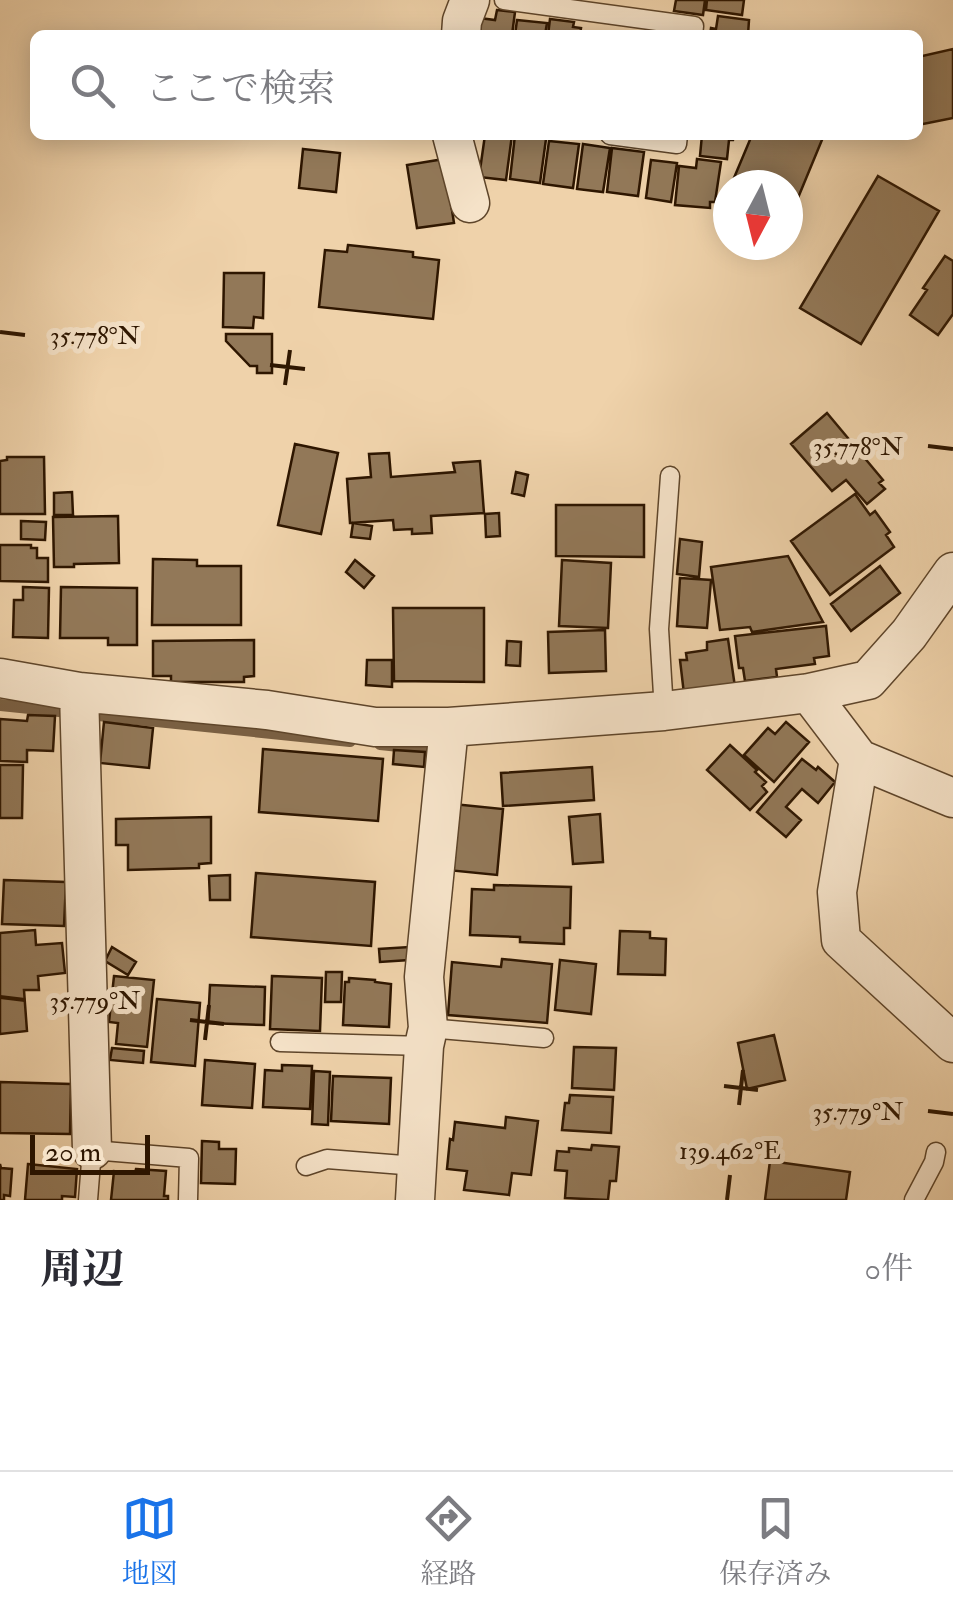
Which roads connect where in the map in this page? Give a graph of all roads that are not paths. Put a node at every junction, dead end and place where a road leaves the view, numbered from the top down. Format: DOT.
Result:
graph roads {
  1 [pos="470,0"];
  2 [pos="504,0"];
  3 [pos="461,30"];
  4 [pos="694,30"];
  5 [pos="453,140"];
  6 [pos="647,140"];
  7 [pos="677,140"];
  8 [pos="470,203"];
  9 [pos="670,476"];
  10 [pos="953,572"];
  11 [pos="0,678"];
  12 [pos="79,692"];
  13 [pos="809,693"];
  14 [pos="664,711"];
  15 [pos="449,727"];
  16 [pos="859,759"];
  17 [pos="953,798"];
  18 [pos="426,1037"];
  19 [pos="544,1038"];
  20 [pos="280,1042"];
  21 [pos="953,1043"];
  22 [pos="92,1150"];
  23 [pos="936,1152"];
  24 [pos="306,1166"];
  25 [pos="416,1183"];
  26 [pos="88,1200"];
  27 [pos="188,1200"];
  28 [pos="914,1200"];
  1 -- 3 [label="street"];
  2 -- 4 [label="lane"];
  5 -- 8 [label="street"];
  6 -- 7 [label="lane"];
  9 -- 14 [label="lane"];
  10 -- 13 [label="street"];
  11 -- 12 [label="street"];
  12 -- 15 [label="street"];
  12 -- 22 [label="street"];
  13 -- 14 [label="street"];
  13 -- 16 [label="street"];
  14 -- 15 [label="street"];
  15 -- 18 [label="street"];
  16 -- 17 [label="street"];
  16 -- 21 [label="street"];
  18 -- 19 [label="lane"];
  18 -- 20 [label="lane"];
  18 -- 25 [label="street"];
  22 -- 26 [label="lane"];
  22 -- 27 [label="lane"];
  23 -- 28 [label="lane"];
  24 -- 25 [label="lane"];
}
